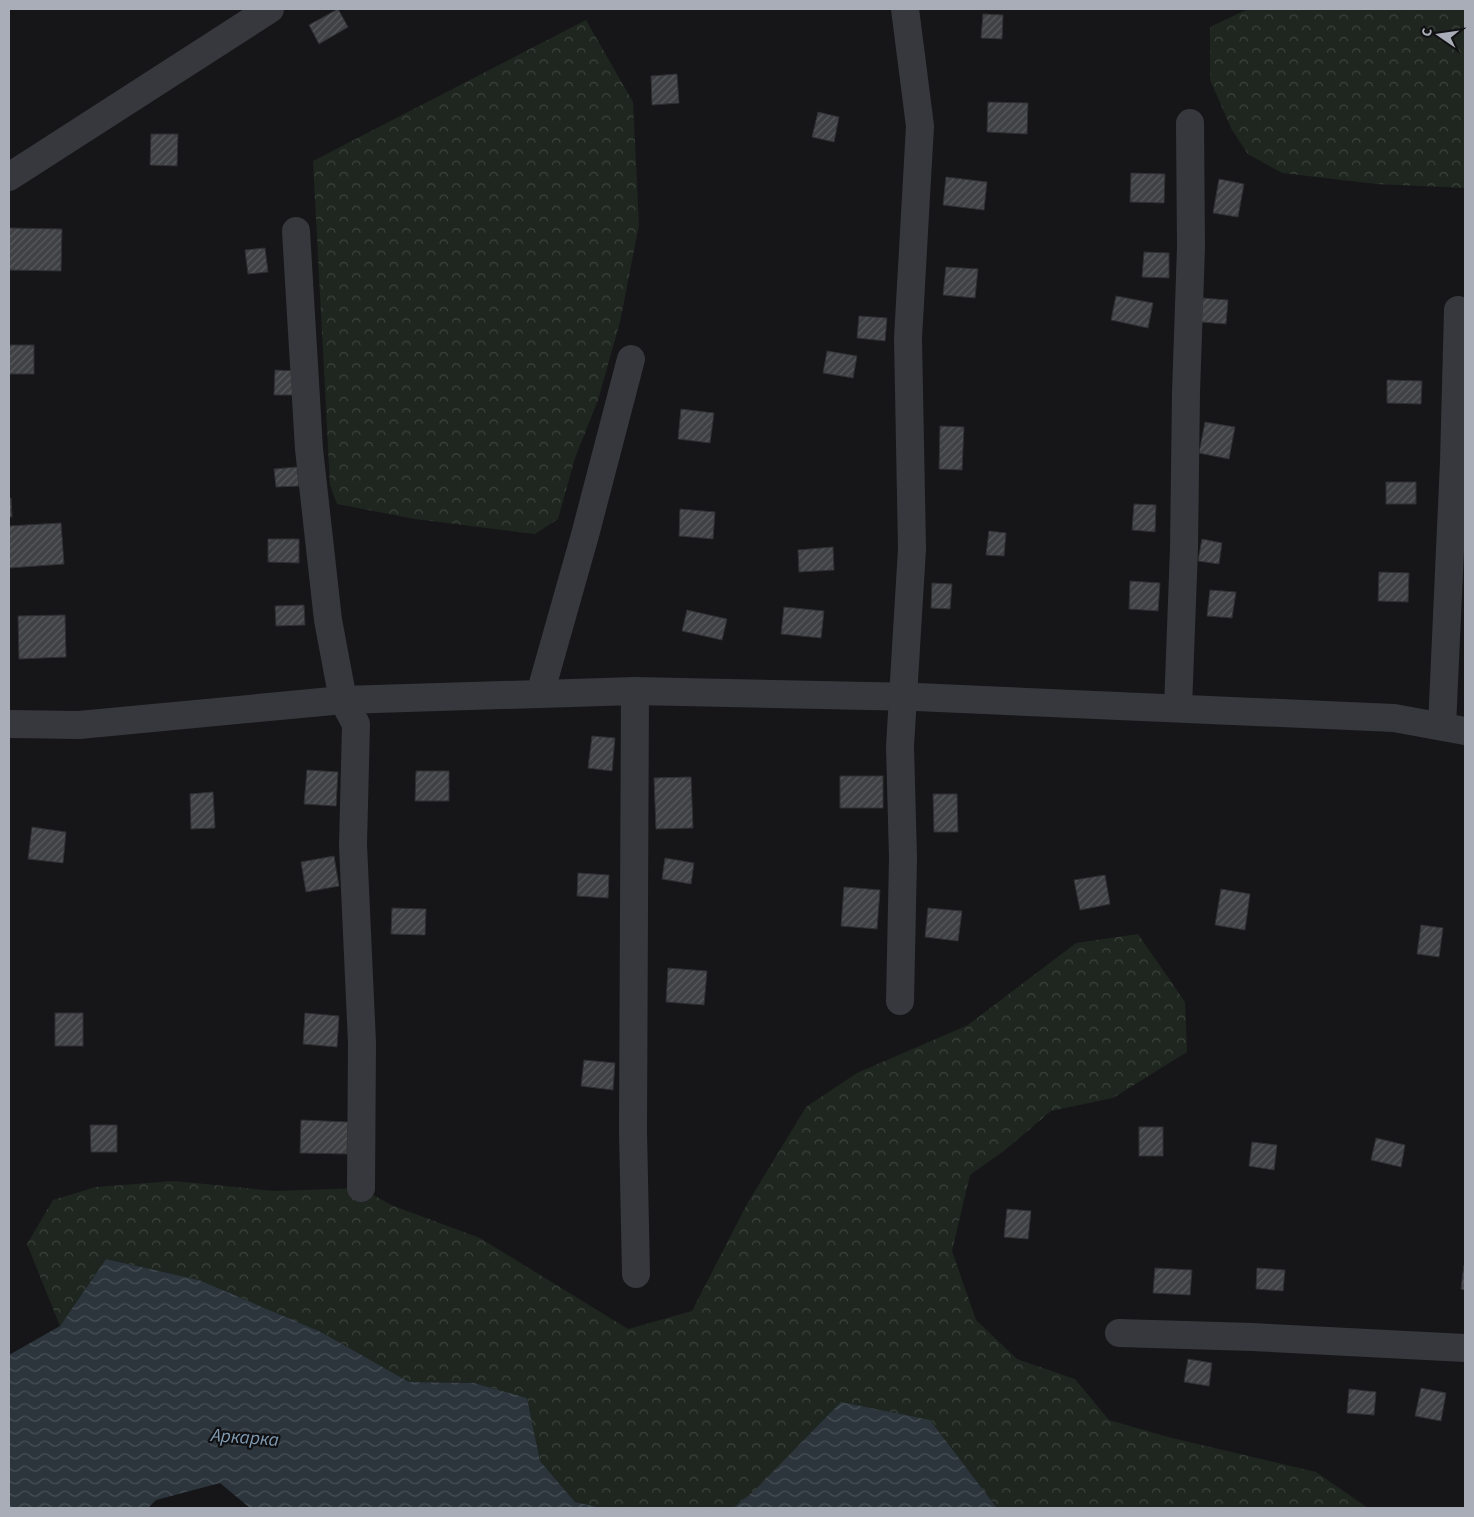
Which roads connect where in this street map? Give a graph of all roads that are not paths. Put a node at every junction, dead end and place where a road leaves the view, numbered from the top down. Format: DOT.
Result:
graph roads {
  1 [pos="270,9"];
  2 [pos="905,9"];
  3 [pos="1190,123"];
  4 [pos="9,177"];
  5 [pos="296,231"];
  6 [pos="1458,310"];
  7 [pos="631,359"];
  8 [pos="635,691"];
  9 [pos="540,694"];
  10 [pos="902,697"];
  11 [pos="343,700"];
  12 [pos="1178,708"];
  13 [pos="9,724"];
  14 [pos="1454,729"];
  15 [pos="900,1001"];
  16 [pos="362,1188"];
  17 [pos="636,1274"];
  18 [pos="1119,1333"];
  19 [pos="1465,1348"];
  1 -- 4 [label="street"];
  2 -- 10 [label="street"];
  3 -- 12 [label="street"];
  5 -- 11 [label="street"];
  6 -- 14 [label="street"];
  7 -- 9 [label="street"];
  8 -- 9 [label="street"];
  8 -- 10 [label="street"];
  8 -- 17 [label="street"];
  9 -- 11 [label="street"];
  10 -- 12 [label="street"];
  10 -- 15 [label="street"];
  11 -- 13 [label="street"];
  11 -- 16 [label="street"];
  12 -- 14 [label="street"];
  18 -- 19 [label="street"];
}
